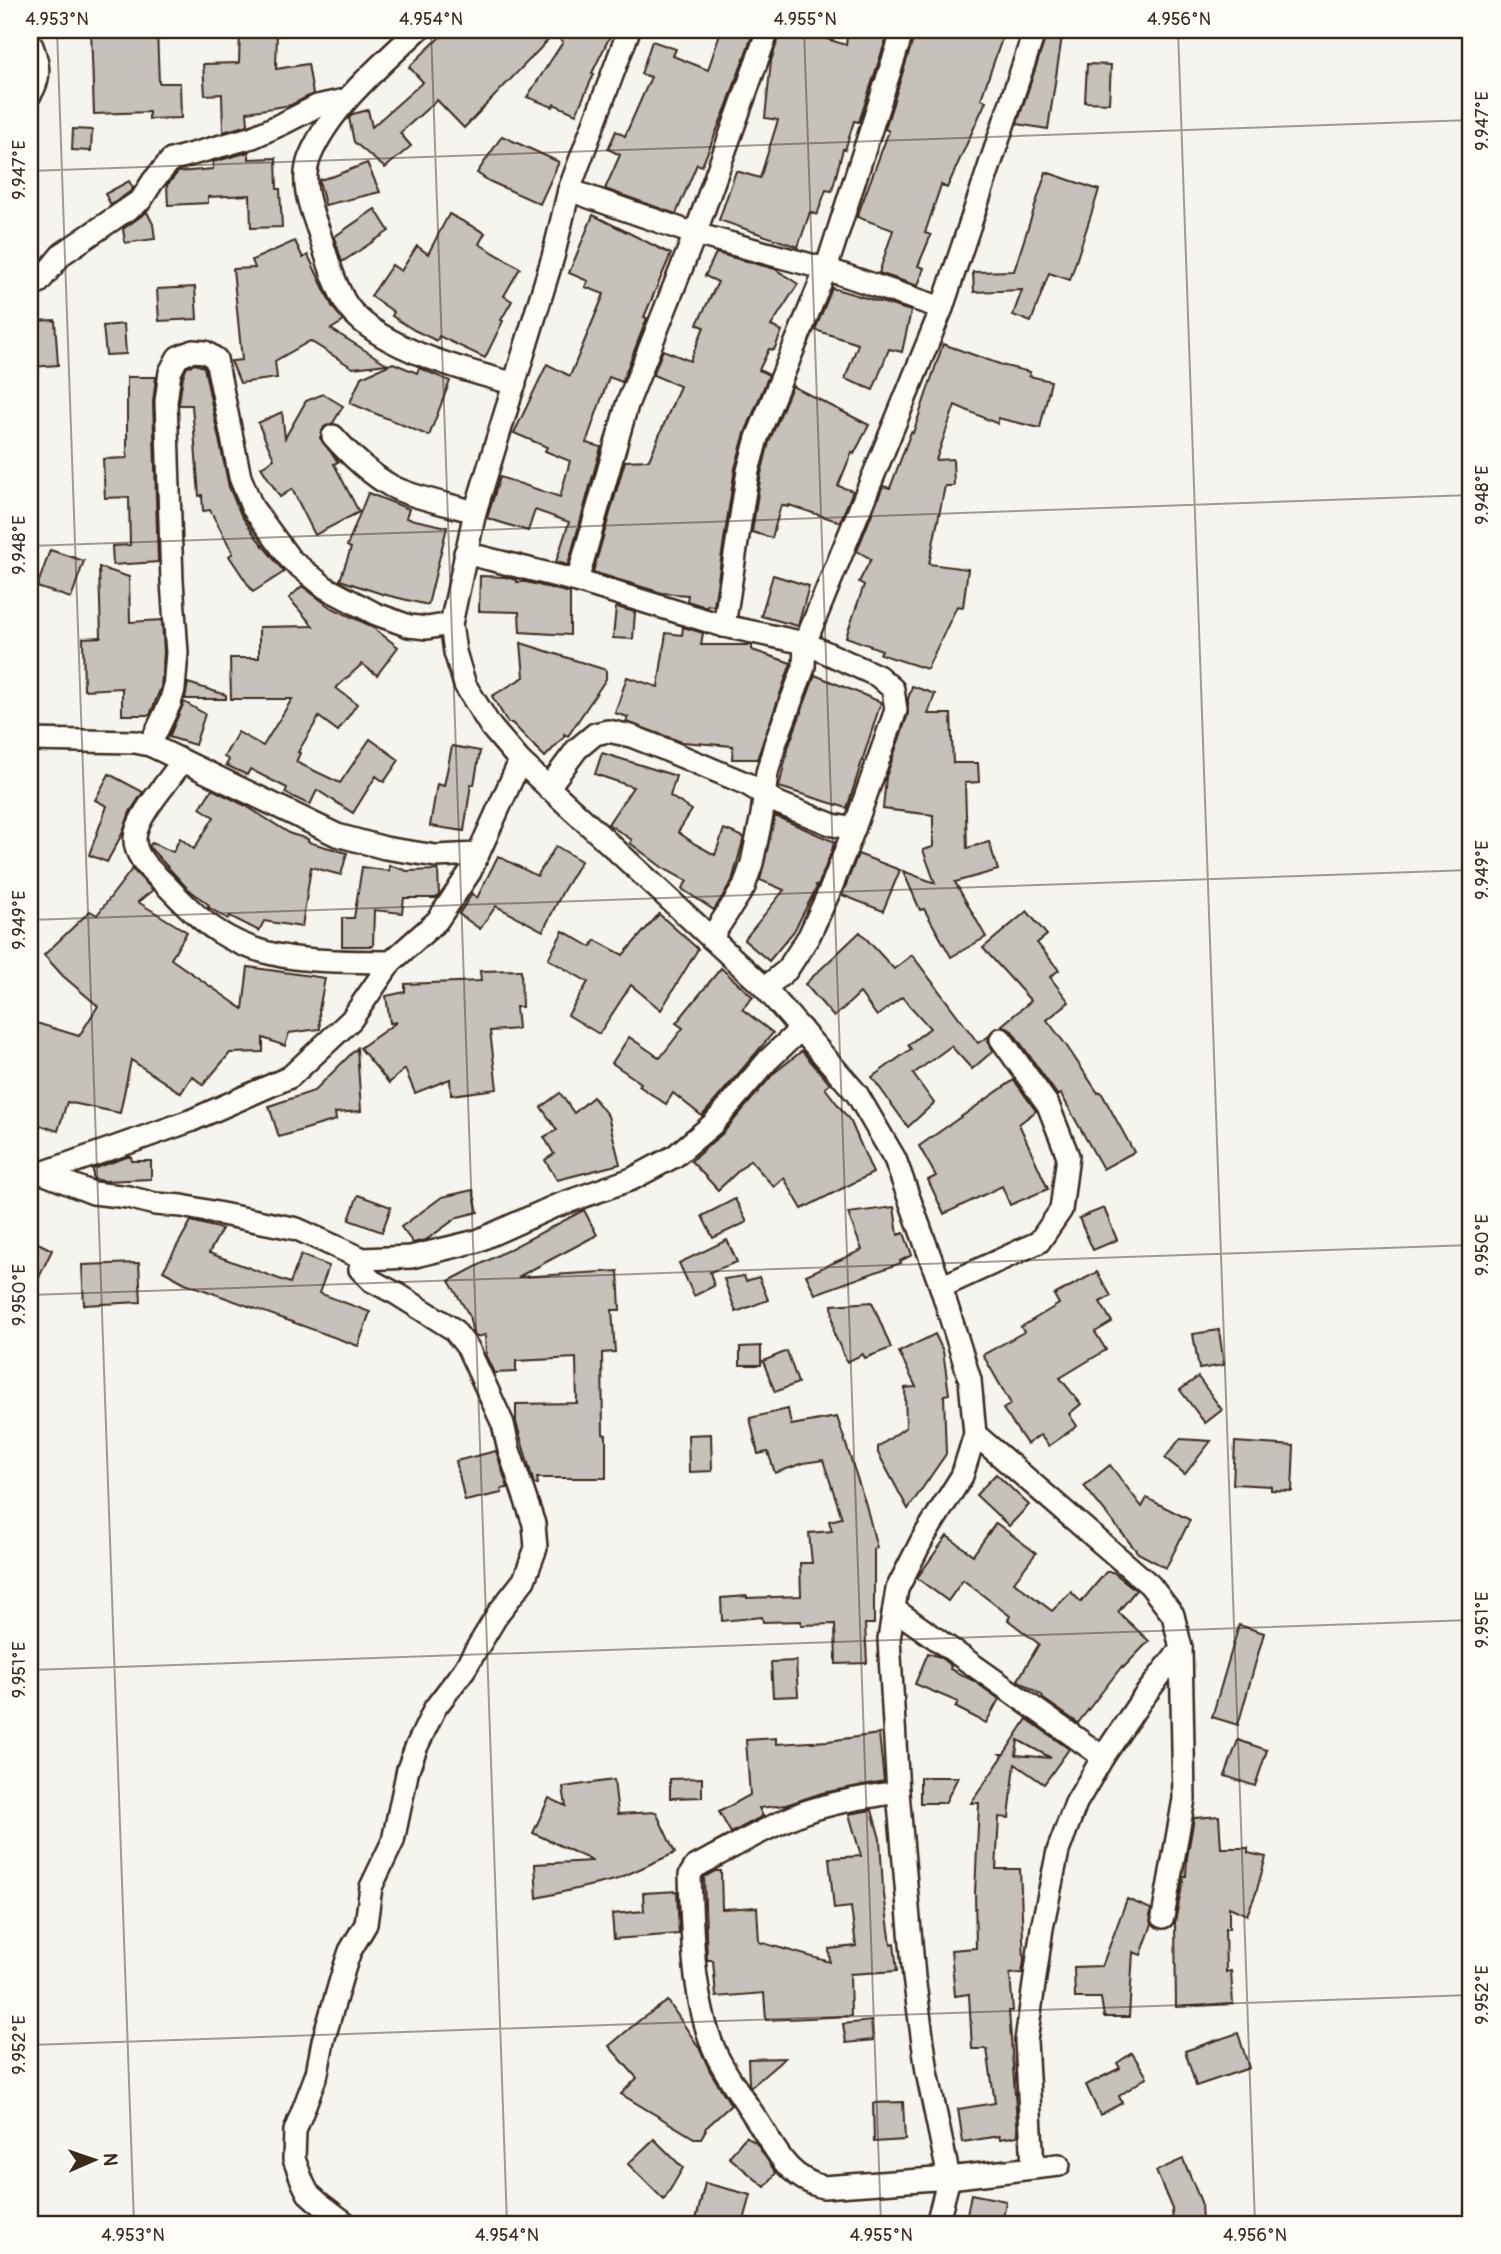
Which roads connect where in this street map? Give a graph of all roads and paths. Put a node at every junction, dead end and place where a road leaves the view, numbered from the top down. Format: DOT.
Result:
graph roads {
  1 [pos="418,30"];
  2 [pos="629,30"];
  3 [pos="768,30"];
  4 [pos="903,30"];
  5 [pos="1035,30"];
  6 [pos="30,45"];
  7 [pos="30,95"];
  8 [pos="345,100"];
  9 [pos="569,190"];
  10 [pos="695,234"];
  11 [pos="825,269"];
  12 [pos="30,287"];
  13 [pos="942,308"];
  14 [pos="515,384"];
  15 [pos="333,436"];
  16 [pos="475,512"];
  17 [pos="465,553"];
  18 [pos="577,581"];
  19 [pos="452,624"];
  20 [pos="724,626"];
  21 [pos="805,643"];
  22 [pos="30,740"];
  23 [pos="150,745"];
  24 [pos="182,761"];
  25 [pos="520,761"];
  26 [pos="548,788"];
  27 [pos="764,795"];
  28 [pos="854,829"];
  29 [pos="478,854"];
  30 [pos="711,938"];
  31 [pos="391,962"];
  32 [pos="765,988"];
  33 [pos="801,1029"];
  34 [pos="1001,1039"];
  35 [pos="36,1172"];
  36 [pos="363,1259"];
  37 [pos="941,1287"];
  38 [pos="975,1434"];
  39 [pos="894,1609"];
  40 [pos="1181,1648"];
  41 [pos="1103,1757"];
  42 [pos="898,1792"];
  43 [pos="1163,1917"];
  44 [pos="1059,2165"];
  45 [pos="1034,2167"];
  46 [pos="949,2178"];
  47 [pos="347,2224"];
  48 [pos="937,2224"];
  1 -- 8 [label="street"];
  2 -- 9 [label="street"];
  3 -- 10 [label="street"];
  4 -- 11 [label="street"];
  5 -- 13 [label="street"];
  6 -- 7 [label="street"];
  8 -- 12 [label="street"];
  8 -- 14 [label="street"];
  9 -- 10 [label="street"];
  9 -- 14 [label="street"];
  10 -- 11 [label="street"];
  10 -- 18 [label="street"];
  11 -- 13 [label="street"];
  11 -- 20 [label="street"];
  13 -- 21 [label="street"];
  14 -- 16 [label="street"];
  15 -- 16 [label="street"];
  16 -- 17 [label="street"];
  17 -- 18 [label="street"];
  17 -- 19 [label="street"];
  18 -- 20 [label="street"];
  19 -- 23 [label="street"];
  19 -- 25 [label="street"];
  20 -- 21 [label="street"];
  21 -- 27 [label="street"];
  21 -- 28 [label="street"];
  22 -- 23 [label="street"];
  23 -- 24 [label="street"];
  24 -- 29 [label="street"];
  24 -- 31 [label="street"];
  25 -- 26 [label="street"];
  25 -- 29 [label="street"];
  26 -- 27 [label="street"];
  26 -- 30 [label="street"];
  27 -- 28 [label="street"];
  27 -- 30 [label="street"];
  28 -- 32 [label="street"];
  29 -- 31 [label="street"];
  30 -- 32 [label="street"];
  31 -- 35 [label="street"];
  32 -- 33 [label="street"];
  33 -- 36 [label="street"];
  33 -- 37 [label="street"];
  34 -- 37 [label="street"];
  35 -- 36 [label="street"];
  36 -- 47 [label="street"];
  37 -- 38 [label="street"];
  38 -- 39 [label="street"];
  38 -- 40 [label="street"];
  39 -- 41 [label="street"];
  39 -- 42 [label="street"];
  40 -- 41 [label="street"];
  40 -- 43 [label="street"];
  41 -- 45 [label="street"];
  42 -- 46 [label="street"];
  42 -- 46 [label="street"];
  44 -- 45 [label="street"];
  45 -- 46 [label="street"];
  46 -- 48 [label="street"];
}
